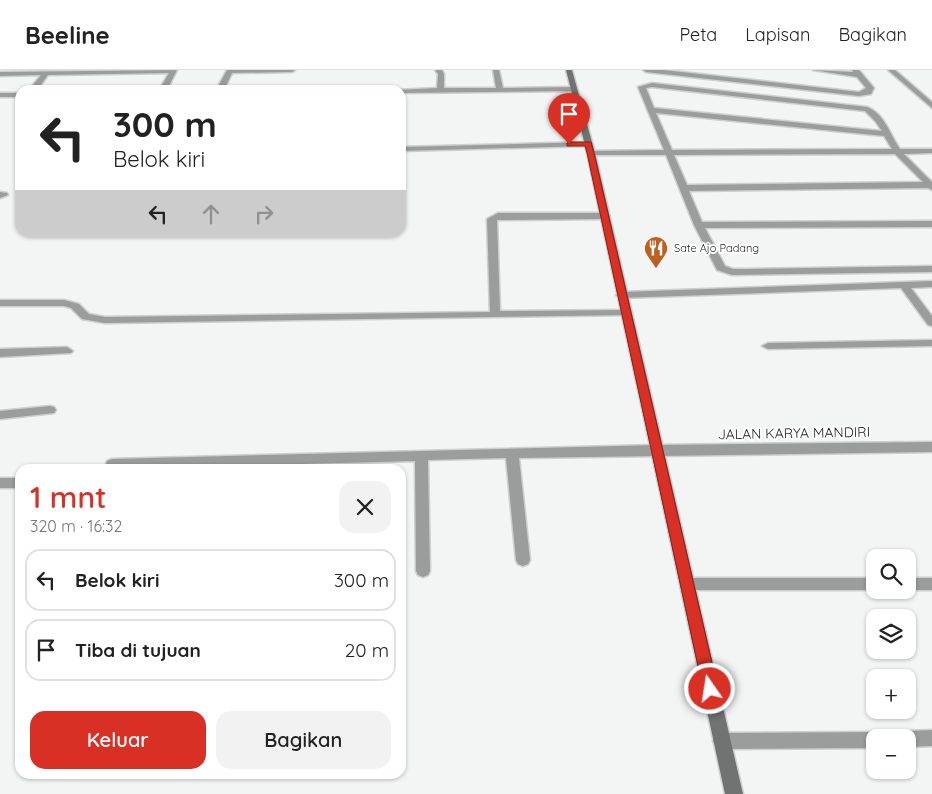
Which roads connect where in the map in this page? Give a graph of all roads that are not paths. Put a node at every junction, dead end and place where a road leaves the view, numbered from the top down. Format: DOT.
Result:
graph roads {
  1 [pos="173,70"];
  2 [pos="292,70"];
  3 [pos="438,70"];
  4 [pos="496,70"];
  5 [pos="569,70"];
  6 [pos="646,70"];
  7 [pos="816,70"];
  8 [pos="891,70"];
  9 [pos="230,71"];
  10 [pos="857,72"];
  11 [pos="46,73"];
  12 [pos="0,74"];
  13 [pos="37,85"];
  14 [pos="166,85"];
  15 [pos="223,85"];
  16 [pos="573,89"];
  17 [pos="440,90"];
  18 [pos="500,90"];
  19 [pos="406,91"];
  20 [pos="0,95"];
  21 [pos="15,95"];
  22 [pos="932,106"];
  23 [pos="652,110"];
  24 [pos="889,134"];
  25 [pos="588,144"];
  26 [pos="406,149"];
  27 [pos="670,152"];
  28 [pos="897,152"];
  29 [pos="932,152"];
  30 [pos="591,153"];
  31 [pos="931,186"];
  32 [pos="684,188"];
  33 [pos="604,216"];
  34 [pos="932,224"];
  35 [pos="698,225"];
  36 [pos="932,269"];
  37 [pos="932,284"];
  38 [pos="904,285"];
  39 [pos="621,295"];
  40 [pos="0,303"];
  41 [pos="625,314"];
  42 [pos="495,315"];
  43 [pos="932,323"];
  44 [pos="932,343"];
  45 [pos="768,346"];
  46 [pos="66,351"];
  47 [pos="0,353"];
  48 [pos="50,410"];
  49 [pos="0,415"];
  50 [pos="932,447"];
  51 [pos="656,450"];
  52 [pos="512,454"];
  53 [pos="422,456"];
  54 [pos="326,463"];
  55 [pos="242,464"];
  56 [pos="0,483"];
  57 [pos="15,483"];
  58 [pos="523,560"];
  59 [pos="423,571"];
  60 [pos="686,584"];
  61 [pos="866,584"];
  62 [pos="916,584"];
  63 [pos="932,584"];
  64 [pos="932,738"];
  65 [pos="916,739"];
  66 [pos="866,740"];
  67 [pos="722,741"];
  68 [pos="734,794"];
  1 -- 11 [label="street"];
  1 -- 14 [label="street"];
  2 -- 9 [label="street"];
  3 -- 17 [label="street"];
  4 -- 18 [label="street"];
  5 -- 16 [label="street"];
  6 -- 10 [label="street"];
  7 -- 10 [label="street"];
  8 -- 22 [label="street"];
  9 -- 15 [label="street"];
  11 -- 12 [label="street"];
  11 -- 13 [label="street"];
  16 -- 18 [label="street"];
  16 -- 25 [label="street"];
  17 -- 18 [label="street"];
  17 -- 19 [label="street"];
  20 -- 21 [label="street"];
  23 -- 24 [label="street"];
  23 -- 24 [label="street"];
  23 -- 27 [label="street"];
  24 -- 28 [label="street"];
  25 -- 26 [label="street"];
  25 -- 30 [label="street"];
  27 -- 28 [label="street"];
  27 -- 30 [label="street"];
  27 -- 32 [label="street"];
  28 -- 29 [label="street"];
  28 -- 31 [label="street"];
  30 -- 33 [label="street"];
  31 -- 32 [label="street"];
  32 -- 35 [label="street"];
  33 -- 39 [label="street"];
  33 -- 42 [label="street"];
  34 -- 35 [label="street"];
  35 -- 36 [label="street"];
  37 -- 38 [label="street"];
  38 -- 39 [label="street"];
  38 -- 43 [label="street"];
  39 -- 41 [label="street"];
  40 -- 42 [label="street"];
  41 -- 42 [label="street"];
  41 -- 51 [label="street"];
  44 -- 45 [label="street"];
  46 -- 47 [label="street"];
  48 -- 49 [label="street"];
  50 -- 51 [label="street, JALAN KARYA MANDIRI"];
  51 -- 52 [label="street, JALAN KARYA MANDIRI"];
  51 -- 60 [label="street"];
  52 -- 53 [label="street, JALAN KARYA MANDIRI"];
  52 -- 58 [label="street"];
  53 -- 54 [label="street, JALAN KARYA MANDIRI"];
  53 -- 59 [label="street"];
  54 -- 55 [label="street, JALAN KARYA MANDIRI"];
  56 -- 57 [label="street"];
  60 -- 61 [label="street"];
  60 -- 67 [label="street"];
  62 -- 63 [label="street"];
  64 -- 65 [label="street"];
  66 -- 67 [label="street"];
  67 -- 68 [label="street"];
}
